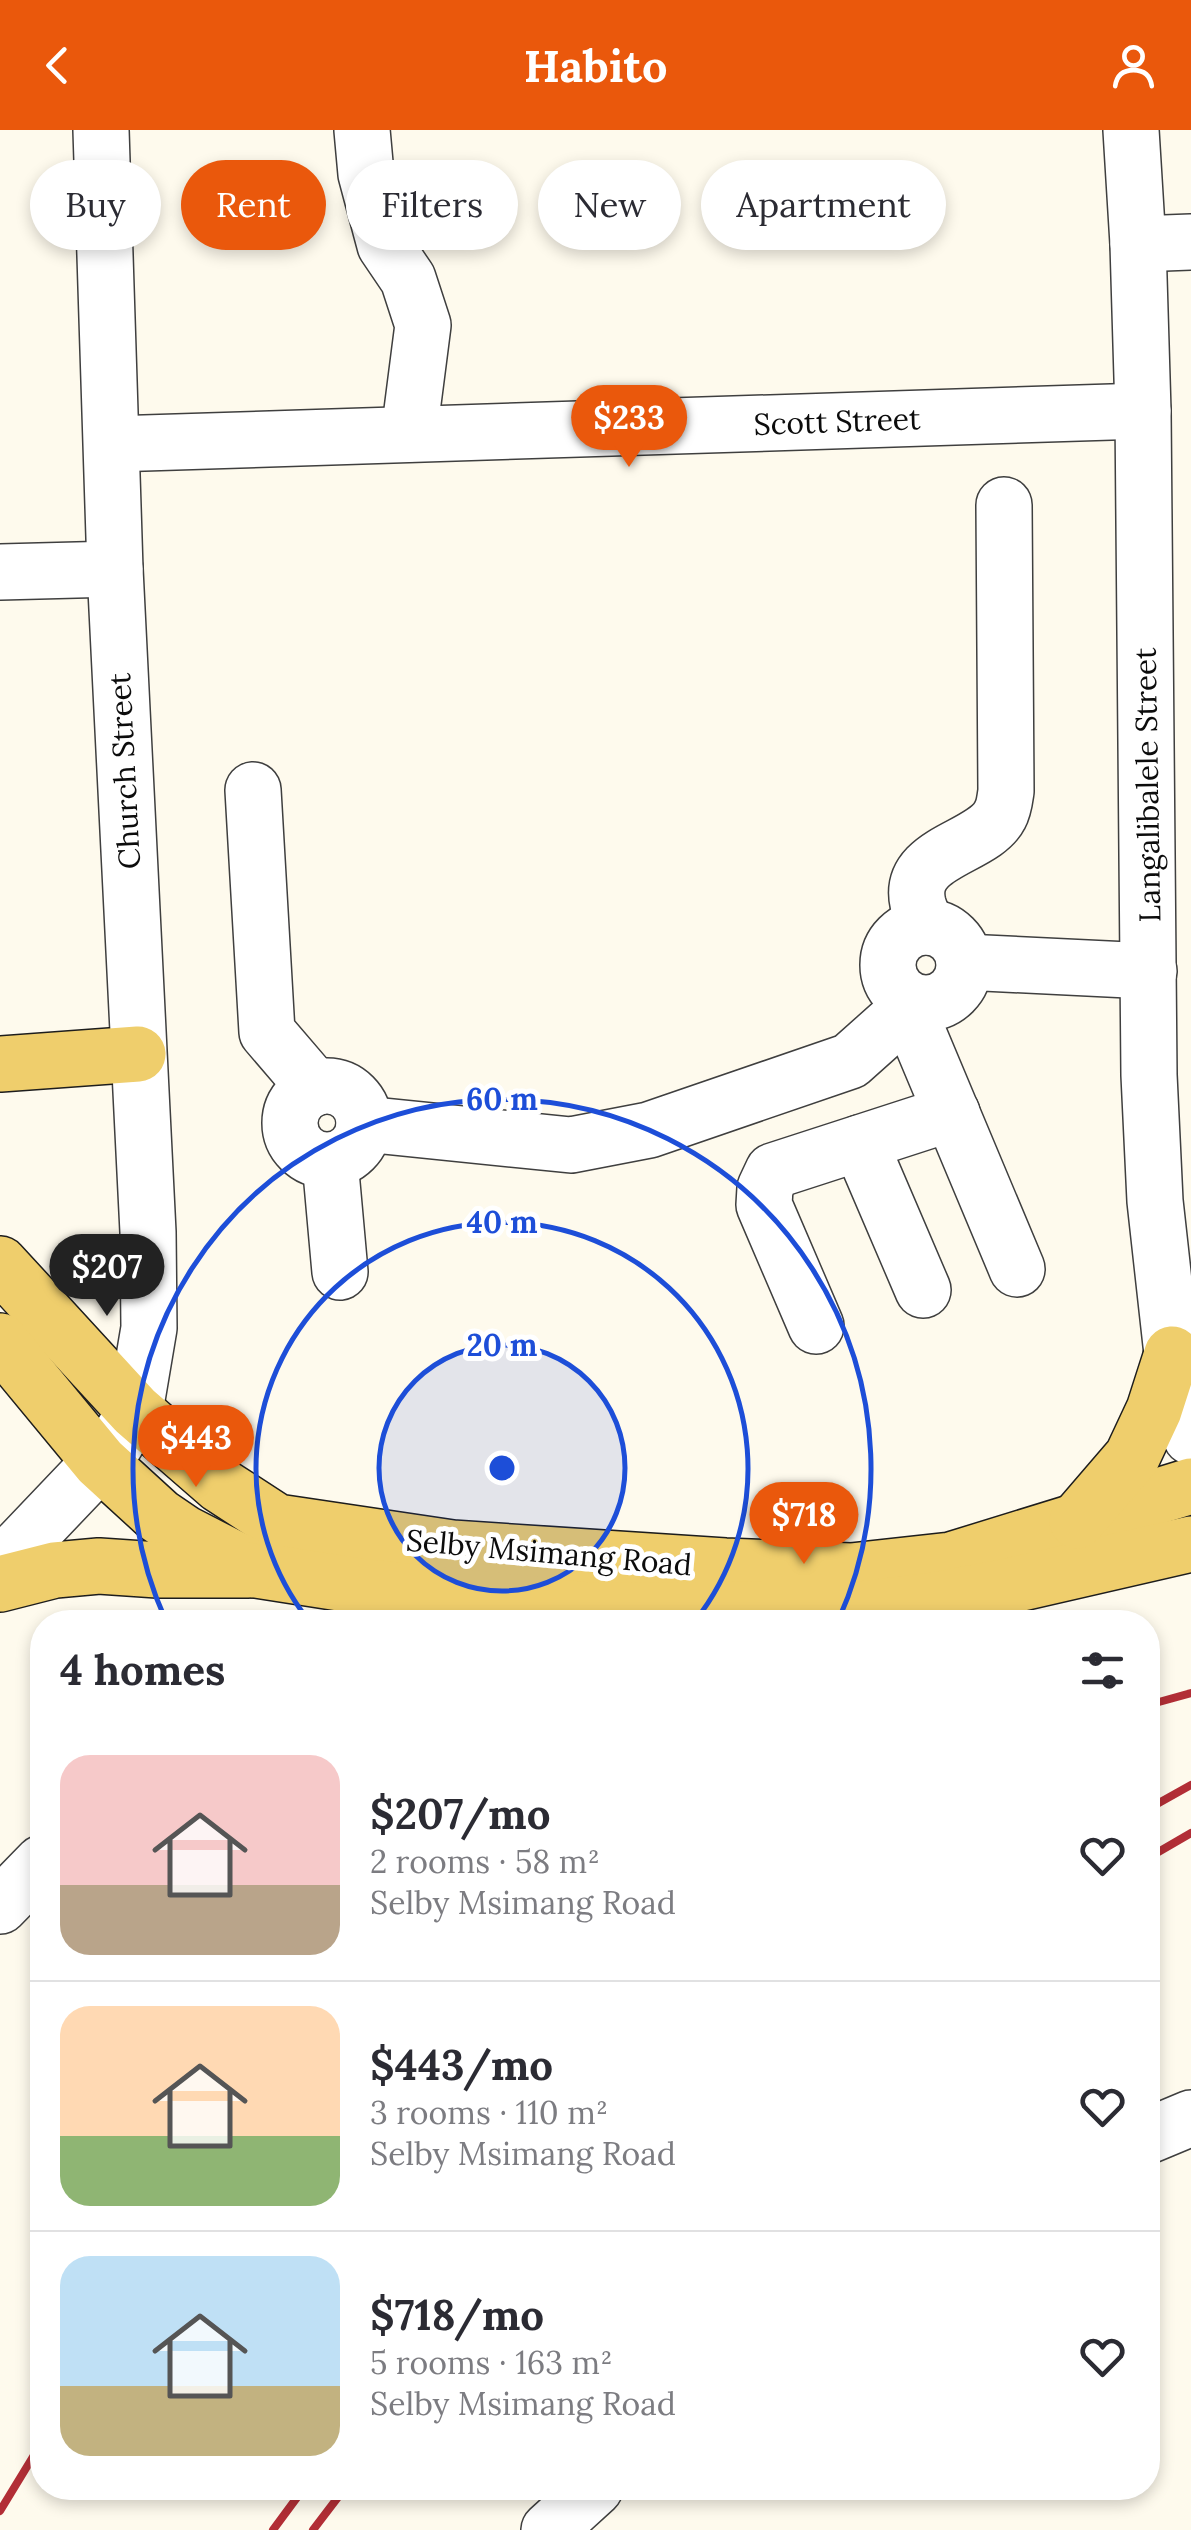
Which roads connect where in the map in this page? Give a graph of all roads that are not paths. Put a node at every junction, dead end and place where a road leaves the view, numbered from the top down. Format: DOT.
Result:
graph roads {
  1 [pos="101,130"];
  2 [pos="362,130"];
  3 [pos="1131,130"];
  4 [pos="1164,243"];
  5 [pos="1143,411"];
  6 [pos="409,434"];
  7 [pos="112,444"];
  8 [pos="1004,505"];
  9 [pos="114,569"];
  10 [pos="0,572"];
  11 [pos="253,790"];
  12 [pos="946,944"];
  13 [pos="1149,971"];
  14 [pos="912,1006"];
  15 [pos="138,1054"];
  16 [pos="0,1064"];
  17 [pos="1170,1074"];
  18 [pos="952,1114"];
  19 [pos="347,1143"];
  20 [pos="860,1143"];
  21 [pos="0,1264"];
  22 [pos="1017,1269"];
  23 [pos="340,1272"];
  24 [pos="923,1290"];
  25 [pos="816,1326"];
  26 [pos="0,1341"];
  27 [pos="1172,1354"];
  28 [pos="134,1411"];
  29 [pos="1191,1437"];
  30 [pos="100,1462"];
  31 [pos="1191,1486"];
  32 [pos="1076,1521"];
  33 [pos="1191,1544"];
  34 [pos="0,1567"];
  35 [pos="256,1570"];
  36 [pos="0,1584"];
  37 [pos="30,1875"];
  38 [pos="0,1906"];
  39 [pos="1191,2118"];
  40 [pos="1160,2131"];
  41 [pos="582,2500"];
  42 [pos="549,2530"];
  1 -- 7 [label="street, Church Street"];
  2 -- 6 [label="street"];
  3 -- 4 [label="street, Langalibalele Street"];
  4 -- 5 [label="street, Langalibalele Street"];
  5 -- 6 [label="street, Scott Street"];
  5 -- 13 [label="street, Langalibalele Street"];
  6 -- 7 [label="street, Scott Street"];
  7 -- 9 [label="street, Church Street"];
  8 -- 12 [label="street"];
  9 -- 10 [label="street"];
  9 -- 15 [label="street, Church Street"];
  11 -- 19 [label="street"];
  12 -- 13 [label="street"];
  12 -- 14 [label="street"];
  13 -- 17 [label="street, Langalibalele Street"];
  14 -- 18 [label="street"];
  14 -- 19 [label="street"];
  15 -- 16 [label="main road"];
  15 -- 28 [label="street, Church Street"];
  17 -- 27 [label="street, Langalibalele Street"];
  18 -- 20 [label="street"];
  18 -- 22 [label="street"];
  19 -- 23 [label="street"];
  20 -- 24 [label="street"];
  20 -- 25 [label="street"];
  21 -- 28 [label="main road, Selby Msimang Road"];
  26 -- 30 [label="main road, Selby Msimang Road"];
  27 -- 29 [label="street, Langalibalele Street"];
  27 -- 32 [label="main road"];
  28 -- 30 [label="street"];
  28 -- 32 [label="main road, Selby Msimang Road"];
  30 -- 34 [label="street"];
  30 -- 35 [label="main road, Selby Msimang Road"];
  31 -- 32 [label="main road, Selby Msimang Road"];
  33 -- 35 [label="main road, Selby Msimang Road"];
  35 -- 36 [label="main road"];
  37 -- 38 [label="street"];
  39 -- 40 [label="street"];
  41 -- 42 [label="street"];
}
